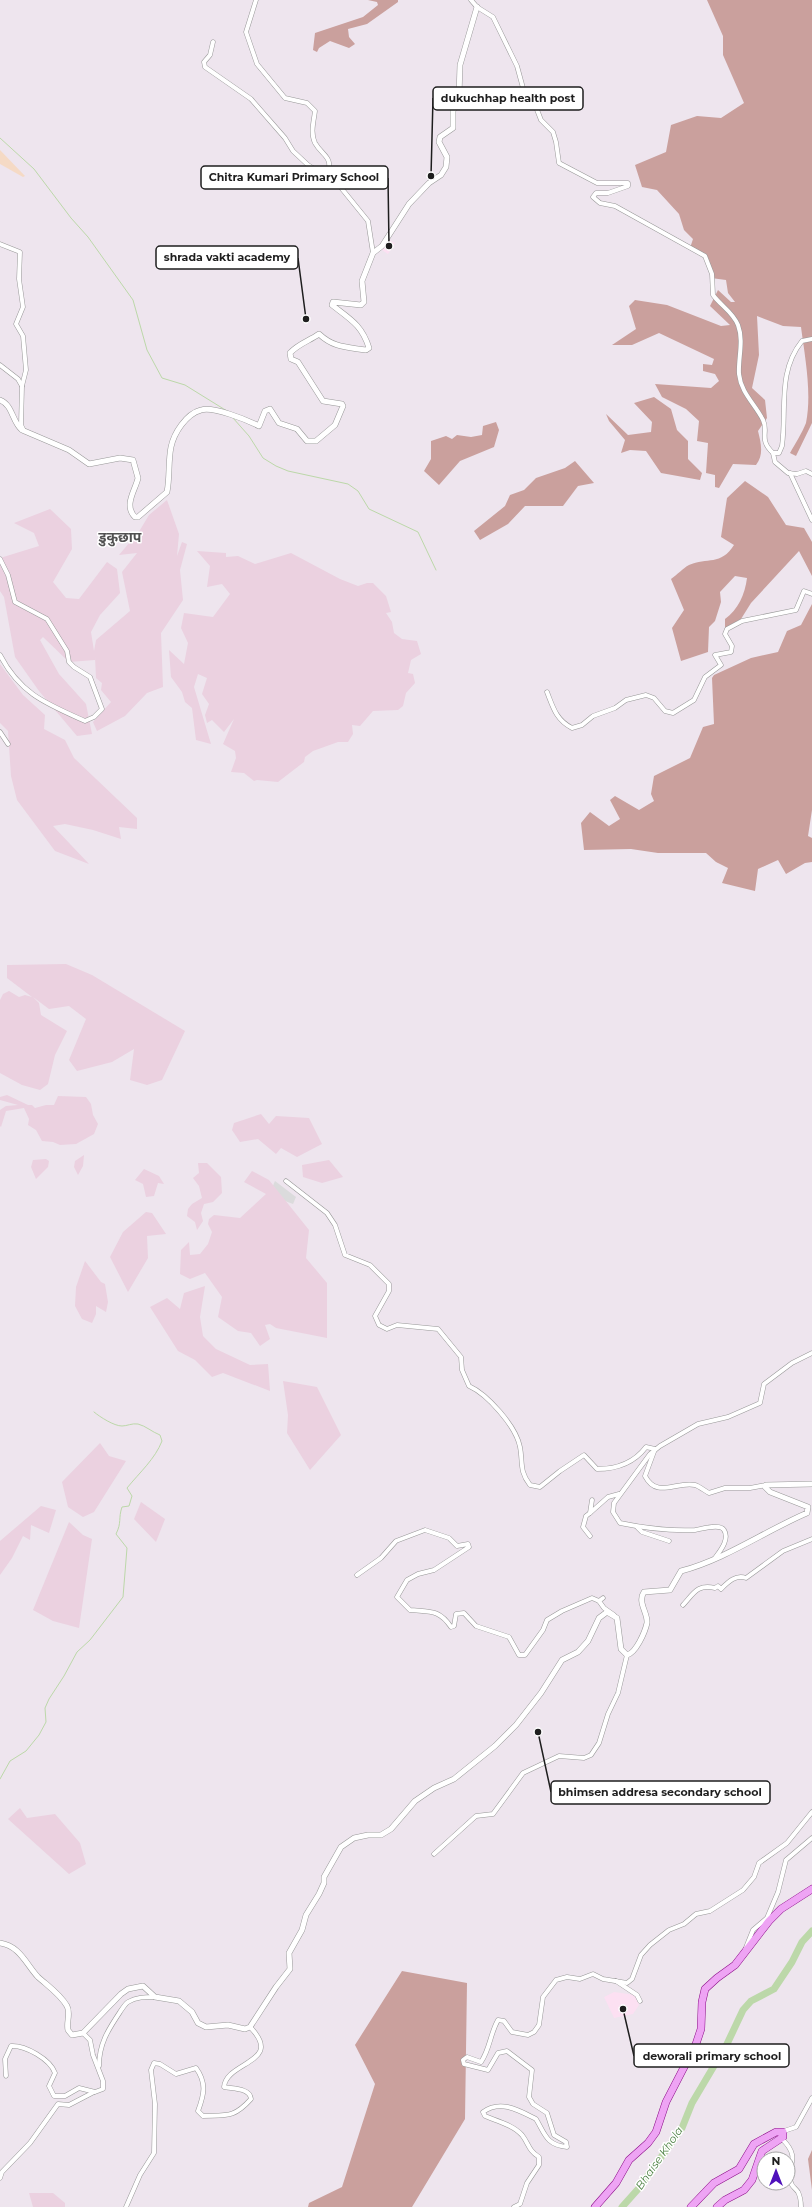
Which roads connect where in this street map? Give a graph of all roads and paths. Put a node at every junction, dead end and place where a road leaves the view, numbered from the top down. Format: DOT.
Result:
graph roads {
  1 [pos="256,0"];
  2 [pos="471,0"];
  3 [pos="477,7"];
  4 [pos="213,42"];
  5 [pos="327,176"];
  6 [pos="0,244"];
  7 [pos="373,253"];
  8 [pos="812,339"];
  9 [pos="0,365"];
  10 [pos="22,386"];
  11 [pos="0,400"];
  12 [pos="24,431"];
  13 [pos="773,453"];
  14 [pos="790,473"];
  15 [pos="812,474"];
  16 [pos="812,520"];
  17 [pos="0,559"];
  18 [pos="812,594"];
  19 [pos="0,655"];
  20 [pos="547,692"];
  21 [pos="0,732"];
  22 [pos="8,744"];
  23 [pos="286,1181"];
  24 [pos="812,1353"];
  25 [pos="655,1449"];
  26 [pos="812,1484"];
  27 [pos="766,1486"];
  28 [pos="619,1494"];
  29 [pos="592,1500"];
  30 [pos="590,1513"];
  31 [pos="636,1527"];
  32 [pos="590,1536"];
  33 [pos="812,1539"];
  34 [pos="670,1541"];
  35 [pos="715,1558"];
  36 [pos="357,1575"];
  37 [pos="683,1606"];
  38 [pos="617,1618"];
  39 [pos="627,1655"];
  40 [pos="812,1812"];
  41 [pos="812,1838"];
  42 [pos="434,1854"];
  43 [pos="812,1889"];
  44 [pos="0,1943"];
  45 [pos="743,1955"];
  46 [pos="614,1980"];
  47 [pos="155,1997"];
  48 [pos="640,2001"];
  49 [pos="250,2026"];
  50 [pos="83,2033"];
  51 [pos="99,2071"];
  52 [pos="6,2076"];
  53 [pos="95,2092"];
  54 [pos="812,2098"];
  55 [pos="781,2135"];
  56 [pos="0,2178"];
  57 [pos="126,2207"];
  58 [pos="514,2207"];
  59 [pos="595,2207"];
  60 [pos="691,2207"];
  61 [pos="717,2207"];
  62 [pos="801,2207"];
  1 -- 5 [label="street"];
  2 -- 3 [label="street"];
  3 -- 7 [label="street"];
  3 -- 13 [label="street"];
  4 -- 5 [label="street"];
  5 -- 7 [label="street"];
  6 -- 10 [label="street"];
  7 -- 12 [label="street"];
  8 -- 13 [label="street"];
  9 -- 10 [label="street"];
  10 -- 12 [label="street"];
  11 -- 12 [label="street"];
  13 -- 14 [label="street"];
  14 -- 15 [label="street"];
  14 -- 16 [label="street"];
  17 -- 19 [label="street"];
  18 -- 20 [label="street"];
  21 -- 22 [label="street"];
  23 -- 25 [label="street"];
  24 -- 25 [label="street"];
  25 -- 27 [label="street"];
  25 -- 28 [label="street"];
  26 -- 27 [label="street"];
  27 -- 35 [label="street"];
  28 -- 30 [label="street"];
  28 -- 31 [label="street"];
  29 -- 30 [label="street"];
  30 -- 32 [label="street"];
  31 -- 34 [label="street"];
  31 -- 35 [label="street"];
  33 -- 37 [label="street"];
  35 -- 39 [label="street"];
  36 -- 38 [label="street"];
  38 -- 39 [label="street"];
  38 -- 49 [label="street"];
  39 -- 42 [label="street"];
  40 -- 46 [label="street"];
  41 -- 45 [label="street"];
  43 -- 45 [label="main road"];
  44 -- 50 [label="street"];
  45 -- 59 [label="main road"];
  46 -- 48 [label="street"];
  46 -- 58 [label="street"];
  47 -- 49 [label="street"];
  47 -- 50 [label="street"];
  47 -- 51 [label="street"];
  49 -- 57 [label="street"];
  50 -- 51 [label="street"];
  51 -- 53 [label="street"];
  52 -- 53 [label="street"];
  53 -- 56 [label="street"];
  54 -- 55 [label="street"];
  55 -- 60 [label="main road"];
  55 -- 61 [label="main road"];
  55 -- 62 [label="street"];
}
